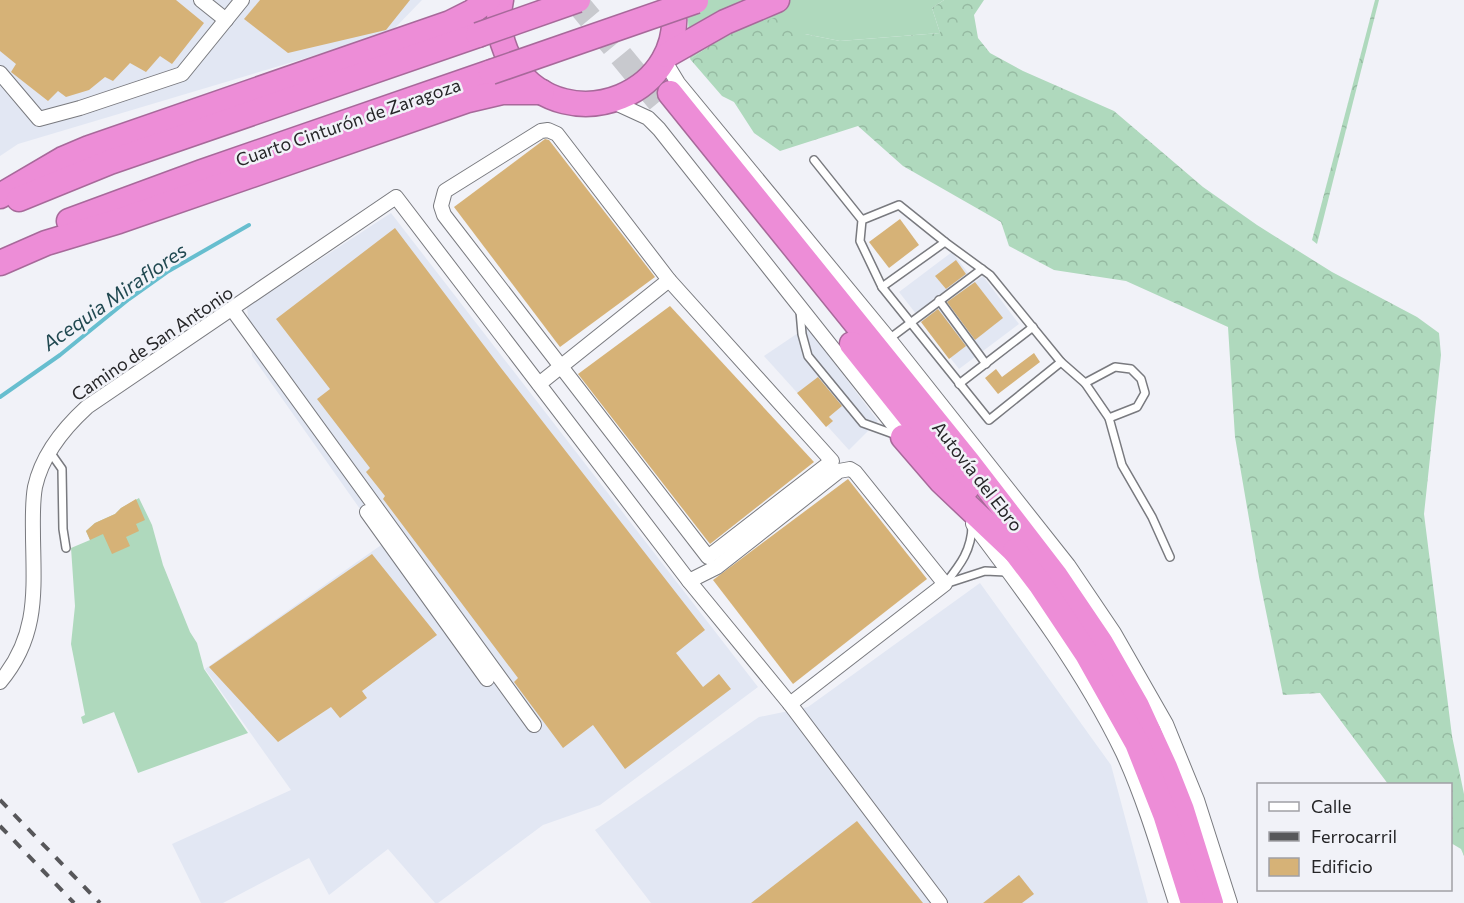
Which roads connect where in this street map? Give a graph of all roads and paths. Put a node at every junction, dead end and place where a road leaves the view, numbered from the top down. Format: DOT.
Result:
graph roads {
  1 [pos="201,0"];
  2 [pos="242,0"];
  3 [pos="488,0"];
  4 [pos="501,0"];
  5 [pos="578,0"];
  6 [pos="689,0"];
  7 [pos="777,0"];
  8 [pos="226,20"];
  9 [pos="665,58"];
  10 [pos="0,73"];
  11 [pos="542,92"];
  12 [pos="611,101"];
  13 [pos="814,160"];
  14 [pos="4,200"];
  15 [pos="862,220"];
  16 [pos="40,239"];
  17 [pos="945,242"];
  18 [pos="0,251"];
  19 [pos="0,263"];
  20 [pos="982,269"];
  21 [pos="669,280"];
  22 [pos="882,287"];
  23 [pos="939,300"];
  24 [pos="800,308"];
  25 [pos="232,309"];
  26 [pos="910,322"];
  27 [pos="1033,327"];
  28 [pos="246,328"];
  29 [pos="889,339"];
  30 [pos="1061,362"];
  31 [pos="986,364"];
  32 [pos="561,366"];
  33 [pos="1085,383"];
  34 [pos="539,384"];
  35 [pos="959,384"];
  36 [pos="1109,418"];
  37 [pos="903,437"];
  38 [pos="50,452"];
  39 [pos="941,481"];
  40 [pos="972,523"];
  41 [pos="66,548"];
  42 [pos="708,557"];
  43 [pos="1170,557"];
  44 [pos="1013,563"];
  45 [pos="1068,565"];
  46 [pos="689,581"];
  47 [pos="945,584"];
  48 [pos="487,679"];
  49 [pos="0,682"];
  50 [pos="790,704"];
  51 [pos="1137,706"];
  52 [pos="534,725"];
  53 [pos="940,903"];
  54 [pos="1176,903"];
  55 [pos="1192,903"];
  56 [pos="1211,903"];
  57 [pos="1230,903"];
  1 -- 8 [label="street"];
  2 -- 8 [label="street"];
  3 -- 14 [label="highway"];
  4 -- 11 [label="highway"];
  5 -- 14 [label="highway, bridge"];
  6 -- 9 [label="highway"];
  6 -- 16 [label="highway, Cuarto Cinturón de Zaragoza, bridge"];
  7 -- 9 [label="highway"];
  8 -- 10 [label="street"];
  9 -- 12 [label="highway"];
  9 -- 29 [label="street"];
  11 -- 12 [label="highway"];
  11 -- 16 [label="highway"];
  12 -- 24 [label="street"];
  13 -- 15 [label="lane"];
  15 -- 17 [label="lane"];
  15 -- 22 [label="lane"];
  16 -- 18 [label="highway, Cuarto Cinturón de Zaragoza"];
  16 -- 19 [label="highway"];
  17 -- 20 [label="lane"];
  17 -- 22 [label="lane"];
  20 -- 23 [label="lane"];
  20 -- 27 [label="lane"];
  21 -- 32 [label="street"];
  21 -- 32 [label="street"];
  21 -- 42 [label="street"];
  22 -- 26 [label="lane"];
  23 -- 26 [label="lane"];
  23 -- 31 [label="lane"];
  24 -- 37 [label="street"];
  24 -- 37 [label="lane"];
  25 -- 28 [label="street"];
  25 -- 34 [label="street, Camino de San Antonio"];
  25 -- 38 [label="street, Camino de San Antonio"];
  26 -- 29 [label="lane"];
  26 -- 35 [label="lane"];
  27 -- 30 [label="lane"];
  27 -- 31 [label="lane"];
  28 -- 48 [label="street"];
  28 -- 52 [label="street"];
  29 -- 45 [label="street"];
  30 -- 33 [label="lane"];
  30 -- 35 [label="lane"];
  31 -- 35 [label="lane"];
  32 -- 34 [label="street"];
  32 -- 42 [label="street"];
  33 -- 36 [label="lane"];
  33 -- 36 [label="lane"];
  34 -- 46 [label="street"];
  36 -- 43 [label="lane"];
  37 -- 39 [label="highway"];
  38 -- 41 [label="lane"];
  38 -- 49 [label="street, Camino de San Antonio"];
  39 -- 40 [label="street"];
  39 -- 44 [label="highway"];
  40 -- 44 [label="street"];
  40 -- 47 [label="lane"];
  42 -- 46 [label="street"];
  44 -- 47 [label="lane"];
  44 -- 51 [label="highway, Autovía del Ebro"];
  44 -- 54 [label="street"];
  44 -- 55 [label="highway, Autovía del Ebro"];
  45 -- 51 [label="highway"];
  45 -- 57 [label="street"];
  46 -- 47 [label="street"];
  46 -- 50 [label="street"];
  47 -- 50 [label="street"];
  50 -- 53 [label="street"];
  51 -- 56 [label="highway, Autovía del Ebro"];
}
